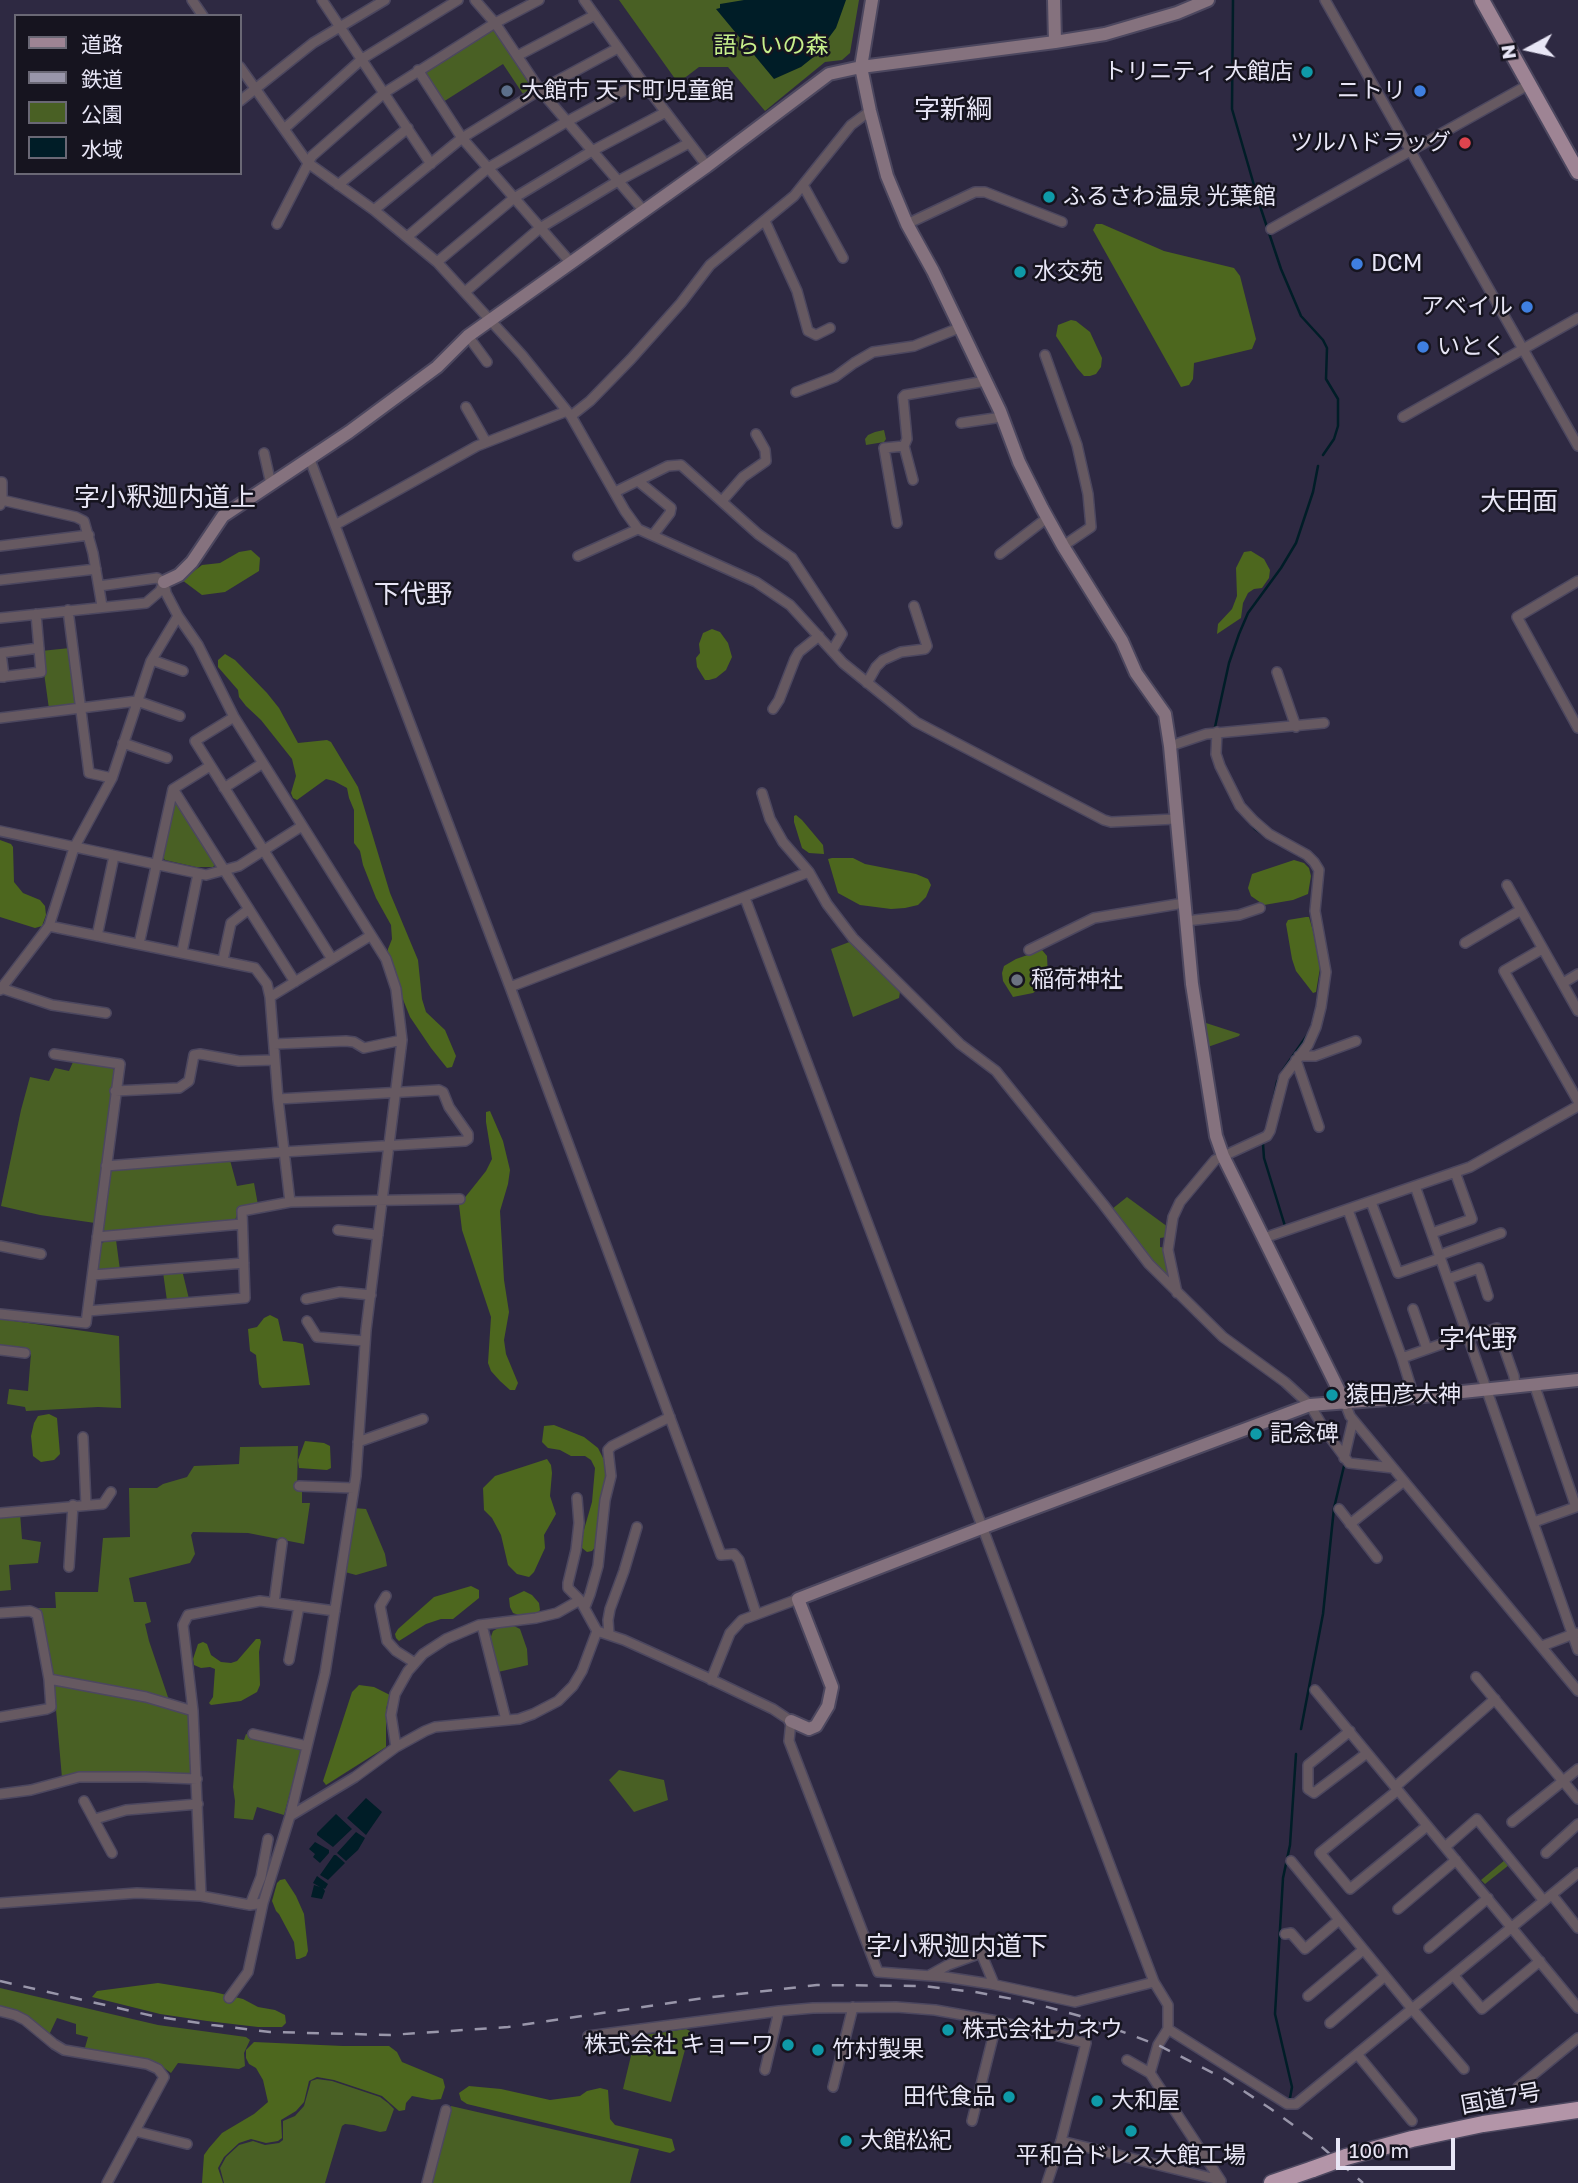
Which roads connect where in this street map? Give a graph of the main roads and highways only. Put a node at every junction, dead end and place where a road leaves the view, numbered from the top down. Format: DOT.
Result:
graph roads {
  1 [pos="1482,0"];
  2 [pos="1578,172"];
  3 [pos="1578,2110"];
  4 [pos="1272,2183"];
  1 -- 2 [label="main road"];
  3 -- 4 [label="highway, 国道7号, bridge"];
}
